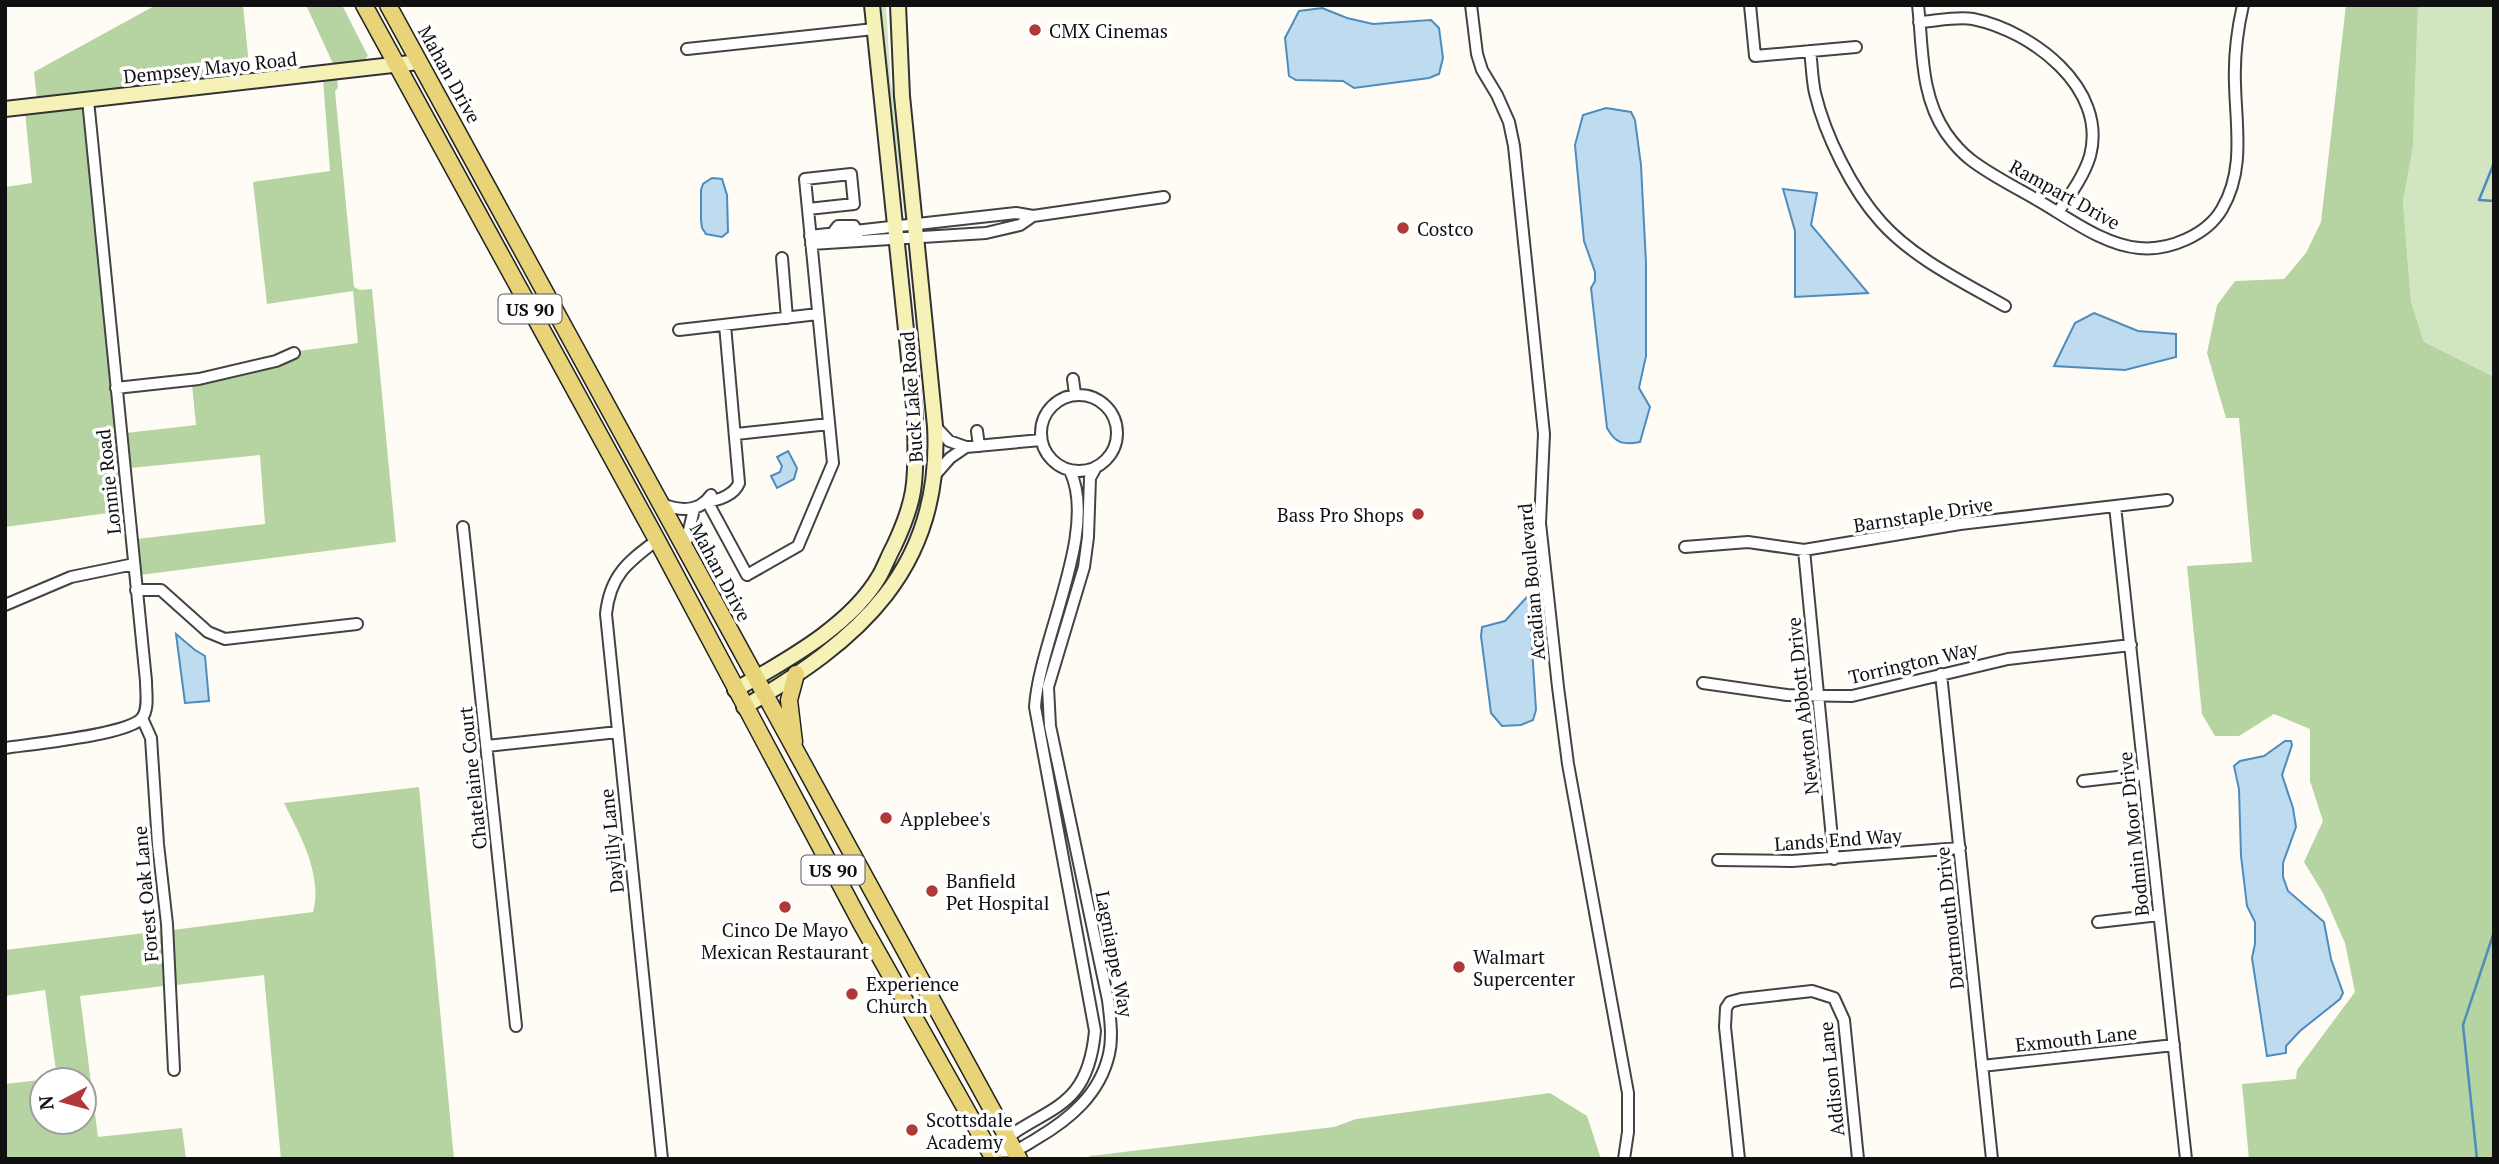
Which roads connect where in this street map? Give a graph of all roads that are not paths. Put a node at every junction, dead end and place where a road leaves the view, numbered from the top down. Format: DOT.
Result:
graph roads {
  1 [pos="364,5"];
  2 [pos="388,5"];
  3 [pos="872,5"];
  4 [pos="889,5"];
  5 [pos="898,5"];
  6 [pos="905,5"];
  7 [pos="1471,5"];
  8 [pos="1750,5"];
  9 [pos="1917,5"];
  10 [pos="2243,5"];
  11 [pos="1919,22"];
  12 [pos="874,29"];
  13 [pos="1856,47"];
  14 [pos="687,49"];
  15 [pos="1810,51"];
  16 [pos="900,57"];
  17 [pos="419,62"];
  18 [pos="398,65"];
  19 [pos="902,96"];
  20 [pos="88,100"];
  21 [pos="5,109"];
  22 [pos="1164,197"];
  23 [pos="808,209"];
  24 [pos="2058,212"];
  25 [pos="1032,216"];
  26 [pos="895,225"];
  27 [pos="917,230"];
  28 [pos="857,237"];
  29 [pos="811,240"];
  30 [pos="897,240"];
  31 [pos="782,258"];
  32 [pos="2005,306"];
  33 [pos="818,314"];
  34 [pos="787,318"];
  35 [pos="725,325"];
  36 [pos="679,330"];
  37 [pos="294,353"];
  38 [pos="1073,379"];
  39 [pos="116,388"];
  40 [pos="1075,394"];
  41 [pos="584,409"];
  42 [pos="617,424"];
  43 [pos="829,424"];
  44 [pos="935,426"];
  45 [pos="977,431"];
  46 [pos="736,434"];
  47 [pos="1041,440"];
  48 [pos="979,446"];
  49 [pos="966,447"];
  50 [pos="1096,467"];
  51 [pos="1070,471"];
  52 [pos="935,475"];
  53 [pos="2167,500"];
  54 [pos="707,501"];
  55 [pos="662,504"];
  56 [pos="2115,506"];
  57 [pos="694,509"];
  58 [pos="463,527"];
  59 [pos="657,540"];
  60 [pos="1685,547"];
  61 [pos="684,550"];
  62 [pos="1804,550"];
  63 [pos="1072,559"];
  64 [pos="1085,561"];
  65 [pos="134,564"];
  66 [pos="1098,564"];
  67 [pos="136,590"];
  68 [pos="5,605"];
  69 [pos="357,624"];
  70 [pos="2131,645"];
  71 [pos="796,674"];
  72 [pos="1941,674"];
  73 [pos="755,678"];
  74 [pos="1703,683"];
  75 [pos="735,690"];
  76 [pos="764,695"];
  77 [pos="1042,695"];
  78 [pos="1818,696"];
  79 [pos="744,707"];
  80 [pos="142,718"];
  81 [pos="618,732"];
  82 [pos="487,746"];
  83 [pos="5,748"];
  84 [pos="795,752"];
  85 [pos="2144,774"];
  86 [pos="2083,781"];
  87 [pos="1066,799"];
  88 [pos="1053,802"];
  89 [pos="1959,848"];
  90 [pos="1835,859"];
  91 [pos="1718,860"];
  92 [pos="1088,905"];
  93 [pos="1073,908"];
  94 [pos="2159,915"];
  95 [pos="2098,922"];
  96 [pos="878,954"];
  97 [pos="909,959"];
  98 [pos="516,1026"];
  99 [pos="2174,1045"];
  100 [pos="1982,1066"];
  101 [pos="174,1070"];
  102 [pos="1013,1149"];
  103 [pos="992,1155"];
  104 [pos="662,1159"];
  105 [pos="1624,1159"];
  106 [pos="1739,1159"];
  107 [pos="1858,1159"];
  108 [pos="1992,1159"];
  109 [pos="2186,1159"];
  1 -- 18 [label="main road, US 90"];
  2 -- 17 [label="main road, Mahan Drive / US 90"];
  3 -- 12 [label="main road, Buck Lake Road"];
  4 -- 19 [label="main road"];
  5 -- 16 [label="main road, Buck Lake Road"];
  6 -- 16 [label="main road"];
  7 -- 105 [label="street, Acadian Boulevard"];
  8 -- 15 [label="street"];
  9 -- 11 [label="street, Rampart Drive"];
  10 -- 24 [label="street, Rampart Drive"];
  11 -- 24 [label="street, Rampart Drive"];
  11 -- 24 [label="street"];
  12 -- 14 [label="street"];
  12 -- 26 [label="main road, Buck Lake Road"];
  13 -- 15 [label="street"];
  15 -- 32 [label="street"];
  16 -- 19 [label="main road, Buck Lake Road"];
  17 -- 18 [label="main road, Dempsey Mayo Road"];
  17 -- 42 [label="main road, Mahan Drive / US 90"];
  18 -- 20 [label="main road, Dempsey Mayo Road"];
  18 -- 41 [label="main road, US 90"];
  19 -- 27 [label="main road, Buck Lake Road"];
  20 -- 21 [label="main road, Dempsey Mayo Road"];
  20 -- 39 [label="street, Lonnie Road"];
  22 -- 25 [label="street"];
  23 -- 23 [label="street"];
  23 -- 29 [label="street"];
  25 -- 27 [label="street"];
  25 -- 27 [label="street"];
  26 -- 27 [label="street"];
  26 -- 28 [label="street"];
  26 -- 30 [label="main road, Buck Lake Road"];
  27 -- 30 [label="street"];
  27 -- 44 [label="main road, Buck Lake Road"];
  28 -- 29 [label="street"];
  28 -- 29 [label="street"];
  28 -- 30 [label="street"];
  29 -- 33 [label="street"];
  30 -- 73 [label="main road, Buck Lake Road"];
  31 -- 34 [label="street"];
  33 -- 34 [label="street"];
  33 -- 43 [label="street"];
  34 -- 35 [label="street"];
  35 -- 36 [label="street"];
  35 -- 46 [label="street"];
  37 -- 39 [label="street"];
  38 -- 40 [label="street"];
  39 -- 65 [label="street, Lonnie Road"];
  40 -- 47 [label="street"];
  40 -- 50 [label="street"];
  41 -- 42 [label="main road"];
  41 -- 59 [label="main road, US 90"];
  42 -- 55 [label="main road, Mahan Drive / US 90"];
  43 -- 46 [label="street"];
  43 -- 54 [label="street"];
  44 -- 49 [label="street"];
  44 -- 52 [label="main road, Buck Lake Road"];
  45 -- 48 [label="street"];
  46 -- 54 [label="street"];
  47 -- 48 [label="street"];
  47 -- 51 [label="street"];
  48 -- 49 [label="street"];
  49 -- 52 [label="street"];
  50 -- 51 [label="street"];
  50 -- 64 [label="street, Lagniappe Way"];
  51 -- 63 [label="street, Lagniappe Way"];
  52 -- 71 [label="main road, Buck Lake Road"];
  53 -- 56 [label="street, Barnstaple Drive"];
  54 -- 57 [label="street"];
  55 -- 57 [label="street"];
  55 -- 61 [label="main road, Mahan Drive / US 90"];
  56 -- 62 [label="street, Barnstaple Drive"];
  56 -- 70 [label="street, Bodmin Moor Drive"];
  57 -- 61 [label="street"];
  58 -- 82 [label="street, Chatelaine Court"];
  59 -- 75 [label="main road, US 90"];
  59 -- 81 [label="street, Daylily Lane"];
  60 -- 62 [label="street, Barnstaple Drive"];
  61 -- 73 [label="main road, Mahan Drive / US 90"];
  62 -- 78 [label="street, Newton Abbott Drive"];
  63 -- 64 [label="street"];
  63 -- 77 [label="street, Lagniappe Way"];
  64 -- 66 [label="street"];
  64 -- 77 [label="street, Lagniappe Way"];
  65 -- 67 [label="street, Lonnie Road"];
  65 -- 68 [label="street"];
  67 -- 69 [label="street"];
  67 -- 80 [label="street, Lonnie Road"];
  70 -- 72 [label="street, Torrington Way"];
  70 -- 85 [label="street, Bodmin Moor Drive"];
  71 -- 76 [label="main road, Buck Lake Road"];
  71 -- 84 [label="main road"];
  72 -- 78 [label="street, Torrington Way"];
  72 -- 89 [label="street, Dartmouth Drive"];
  73 -- 75 [label="main road, Buck Lake Road"];
  73 -- 76 [label="main road, Mahan Drive / US 90"];
  74 -- 78 [label="street, Torrington Way"];
  75 -- 79 [label="main road, US 90"];
  76 -- 79 [label="main road, Buck Lake Road"];
  76 -- 84 [label="main road, Mahan Drive / US 90"];
  77 -- 87 [label="street, Lagniappe Way"];
  77 -- 88 [label="street, Lagniappe Way"];
  78 -- 90 [label="street, Newton Abbott Drive"];
  79 -- 96 [label="main road, US 90"];
  80 -- 83 [label="street"];
  80 -- 101 [label="street, Forest Oak Lane"];
  81 -- 82 [label="street"];
  81 -- 104 [label="street, Daylily Lane"];
  82 -- 98 [label="street, Chatelaine Court"];
  84 -- 97 [label="main road, Mahan Drive / US 90"];
  85 -- 86 [label="street"];
  85 -- 94 [label="street, Bodmin Moor Drive"];
  87 -- 88 [label="street"];
  87 -- 92 [label="street, Lagniappe Way"];
  88 -- 93 [label="street, Lagniappe Way"];
  89 -- 90 [label="street, Lands End Way"];
  89 -- 100 [label="street, Dartmouth Drive"];
  90 -- 91 [label="street, Lands End Way"];
  92 -- 93 [label="street"];
  92 -- 102 [label="street, Lagniappe Way"];
  93 -- 102 [label="street, Lagniappe Way"];
  94 -- 95 [label="street"];
  94 -- 99 [label="street, Bodmin Moor Drive"];
  96 -- 97 [label="main road"];
  96 -- 103 [label="main road, US 90"];
  97 -- 102 [label="main road, Mahan Drive / US 90"];
  99 -- 100 [label="street, Exmouth Lane"];
  99 -- 109 [label="street, Bodmin Moor Drive"];
  100 -- 108 [label="street, Dartmouth Drive"];
  102 -- 103 [label="street, Lagniappe Way"];
  106 -- 107 [label="street, Addison Lane"];
}
